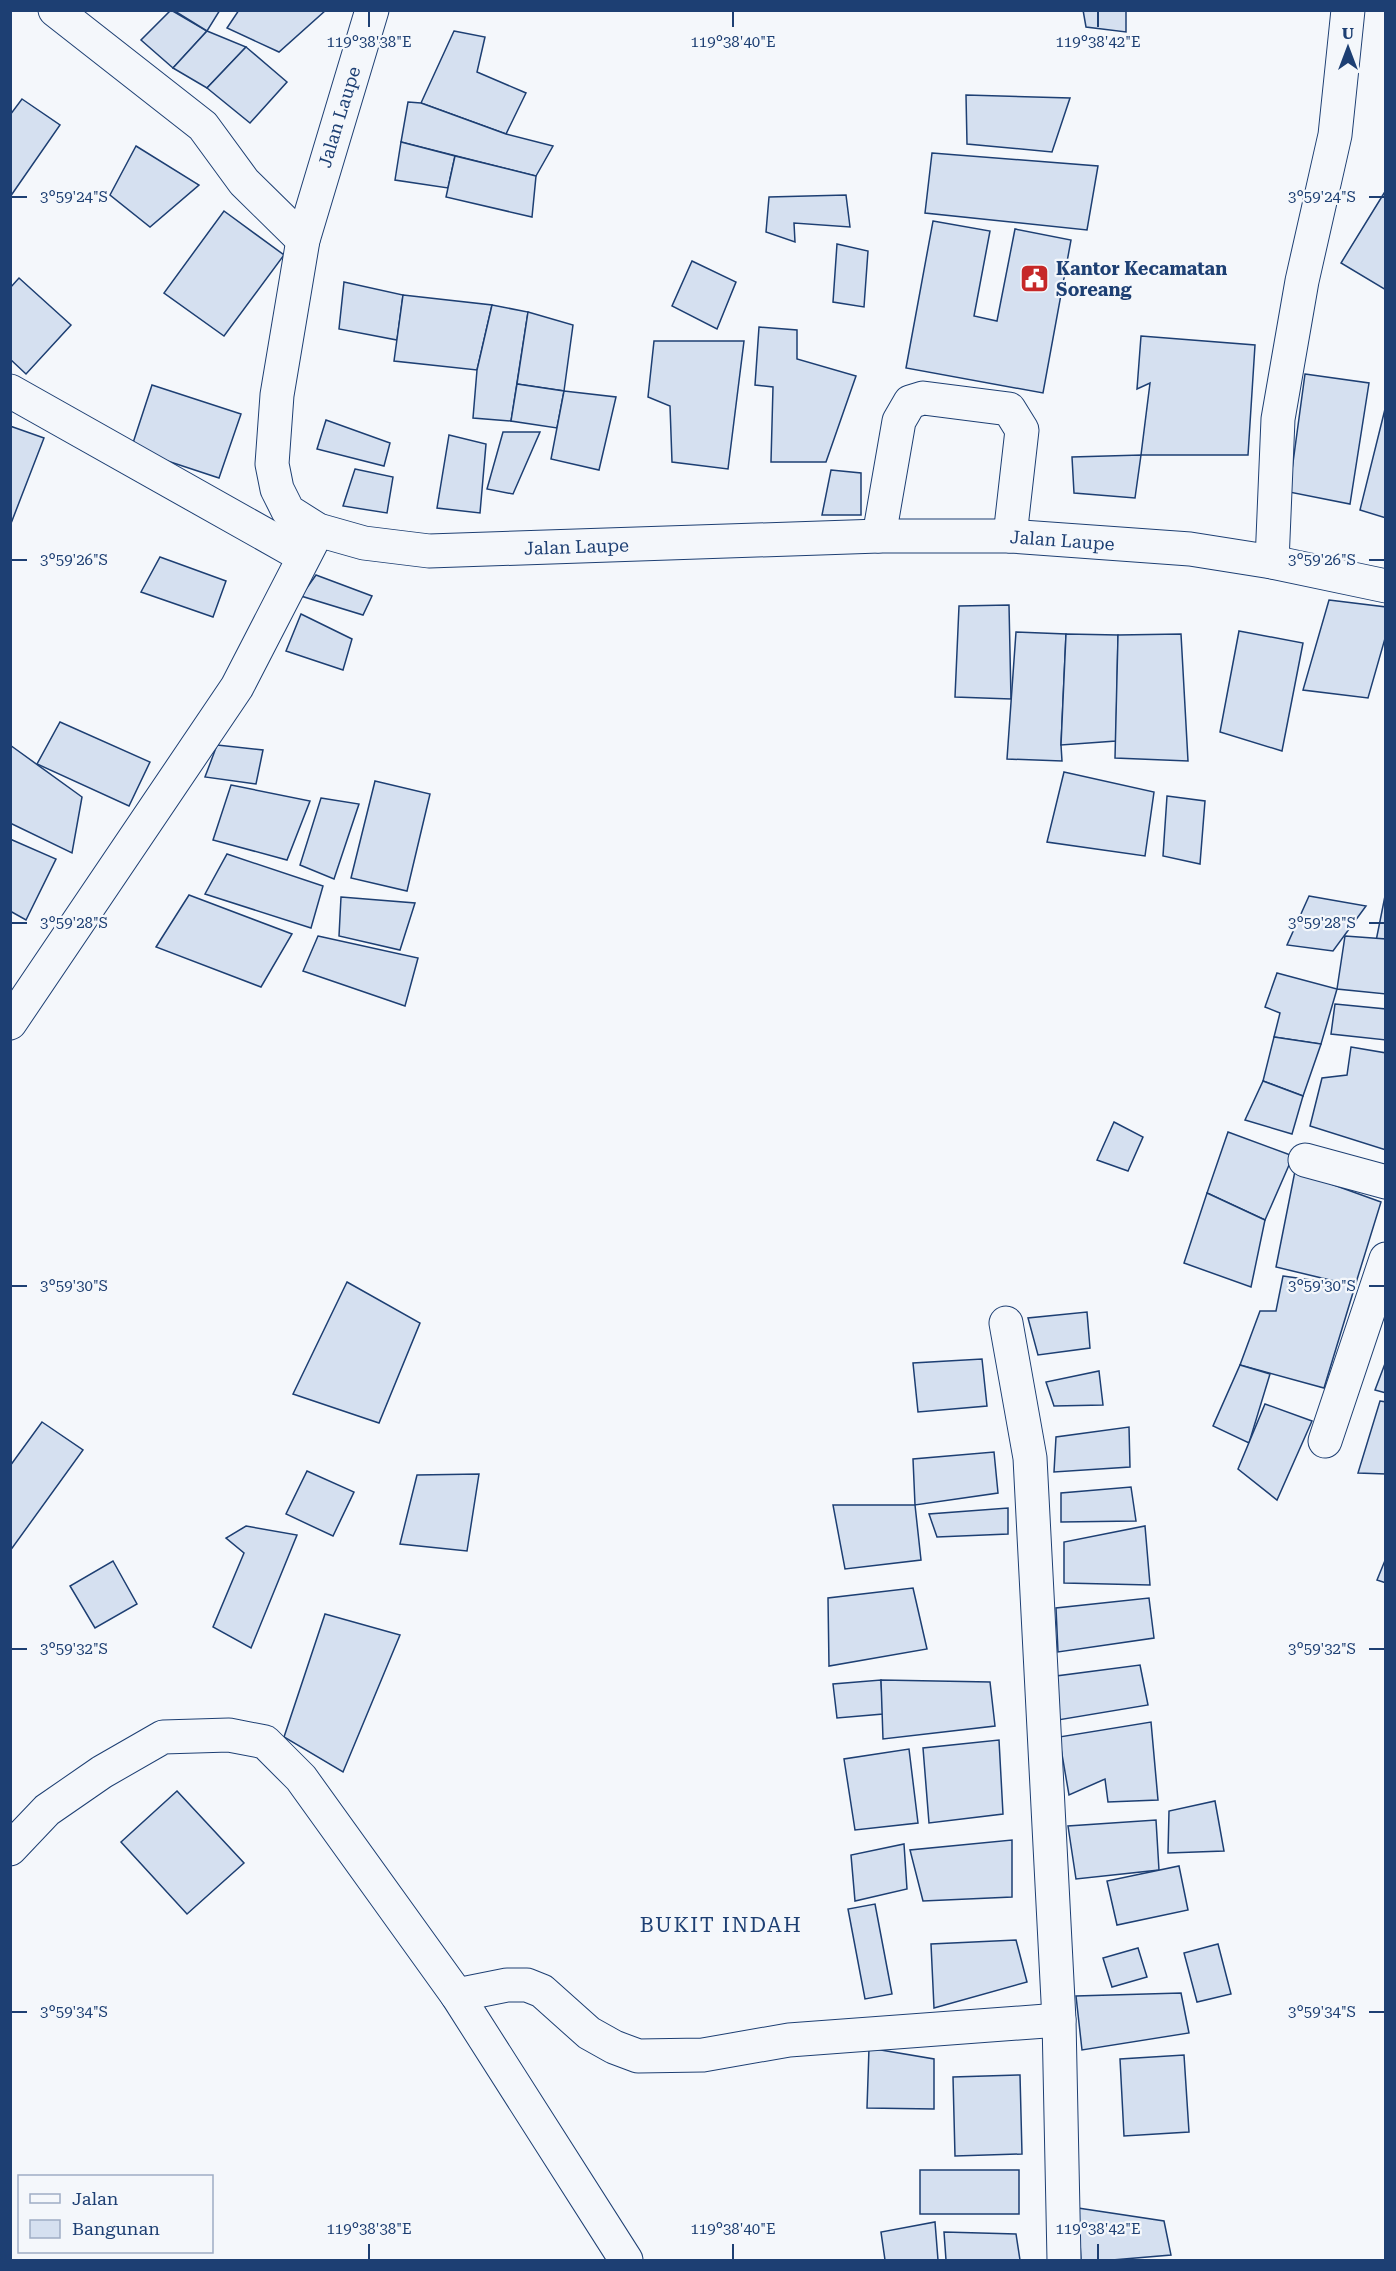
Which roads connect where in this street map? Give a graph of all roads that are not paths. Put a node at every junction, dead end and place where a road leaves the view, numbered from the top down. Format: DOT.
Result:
graph roads {
  1 [pos="55,10"];
  2 [pos="372,10"];
  3 [pos="1348,10"];
  4 [pos="303,240"];
  5 [pos="10,391"];
  6 [pos="879,536"];
  7 [pos="1010,536"];
  8 [pos="310,543"];
  9 [pos="1272,562"];
  10 [pos="1386,586"];
  11 [pos="10,1023"];
  12 [pos="1305,1160"];
  13 [pos="1386,1182"];
  14 [pos="1386,1259"];
  15 [pos="1006,1323"];
  16 [pos="1325,1441"];
  17 [pos="10,1849"];
  18 [pos="458,1995"];
  19 [pos="1059,2020"];
  20 [pos="626,2260"];
  21 [pos="1064,2260"];
  1 -- 4 [label="street"];
  2 -- 4 [label="street, Jalan Laupe"];
  3 -- 9 [label="street"];
  4 -- 8 [label="street, Jalan Laupe"];
  5 -- 8 [label="street"];
  6 -- 7 [label="street, Jalan Laupe"];
  6 -- 7 [label="street"];
  6 -- 8 [label="street, Jalan Laupe"];
  7 -- 9 [label="street, Jalan Laupe"];
  8 -- 11 [label="street"];
  9 -- 10 [label="street, Jalan Laupe"];
  12 -- 13 [label="street"];
  14 -- 16 [label="street"];
  15 -- 19 [label="street"];
  17 -- 18 [label="street"];
  18 -- 19 [label="street"];
  18 -- 20 [label="street"];
  19 -- 21 [label="street"];
}
